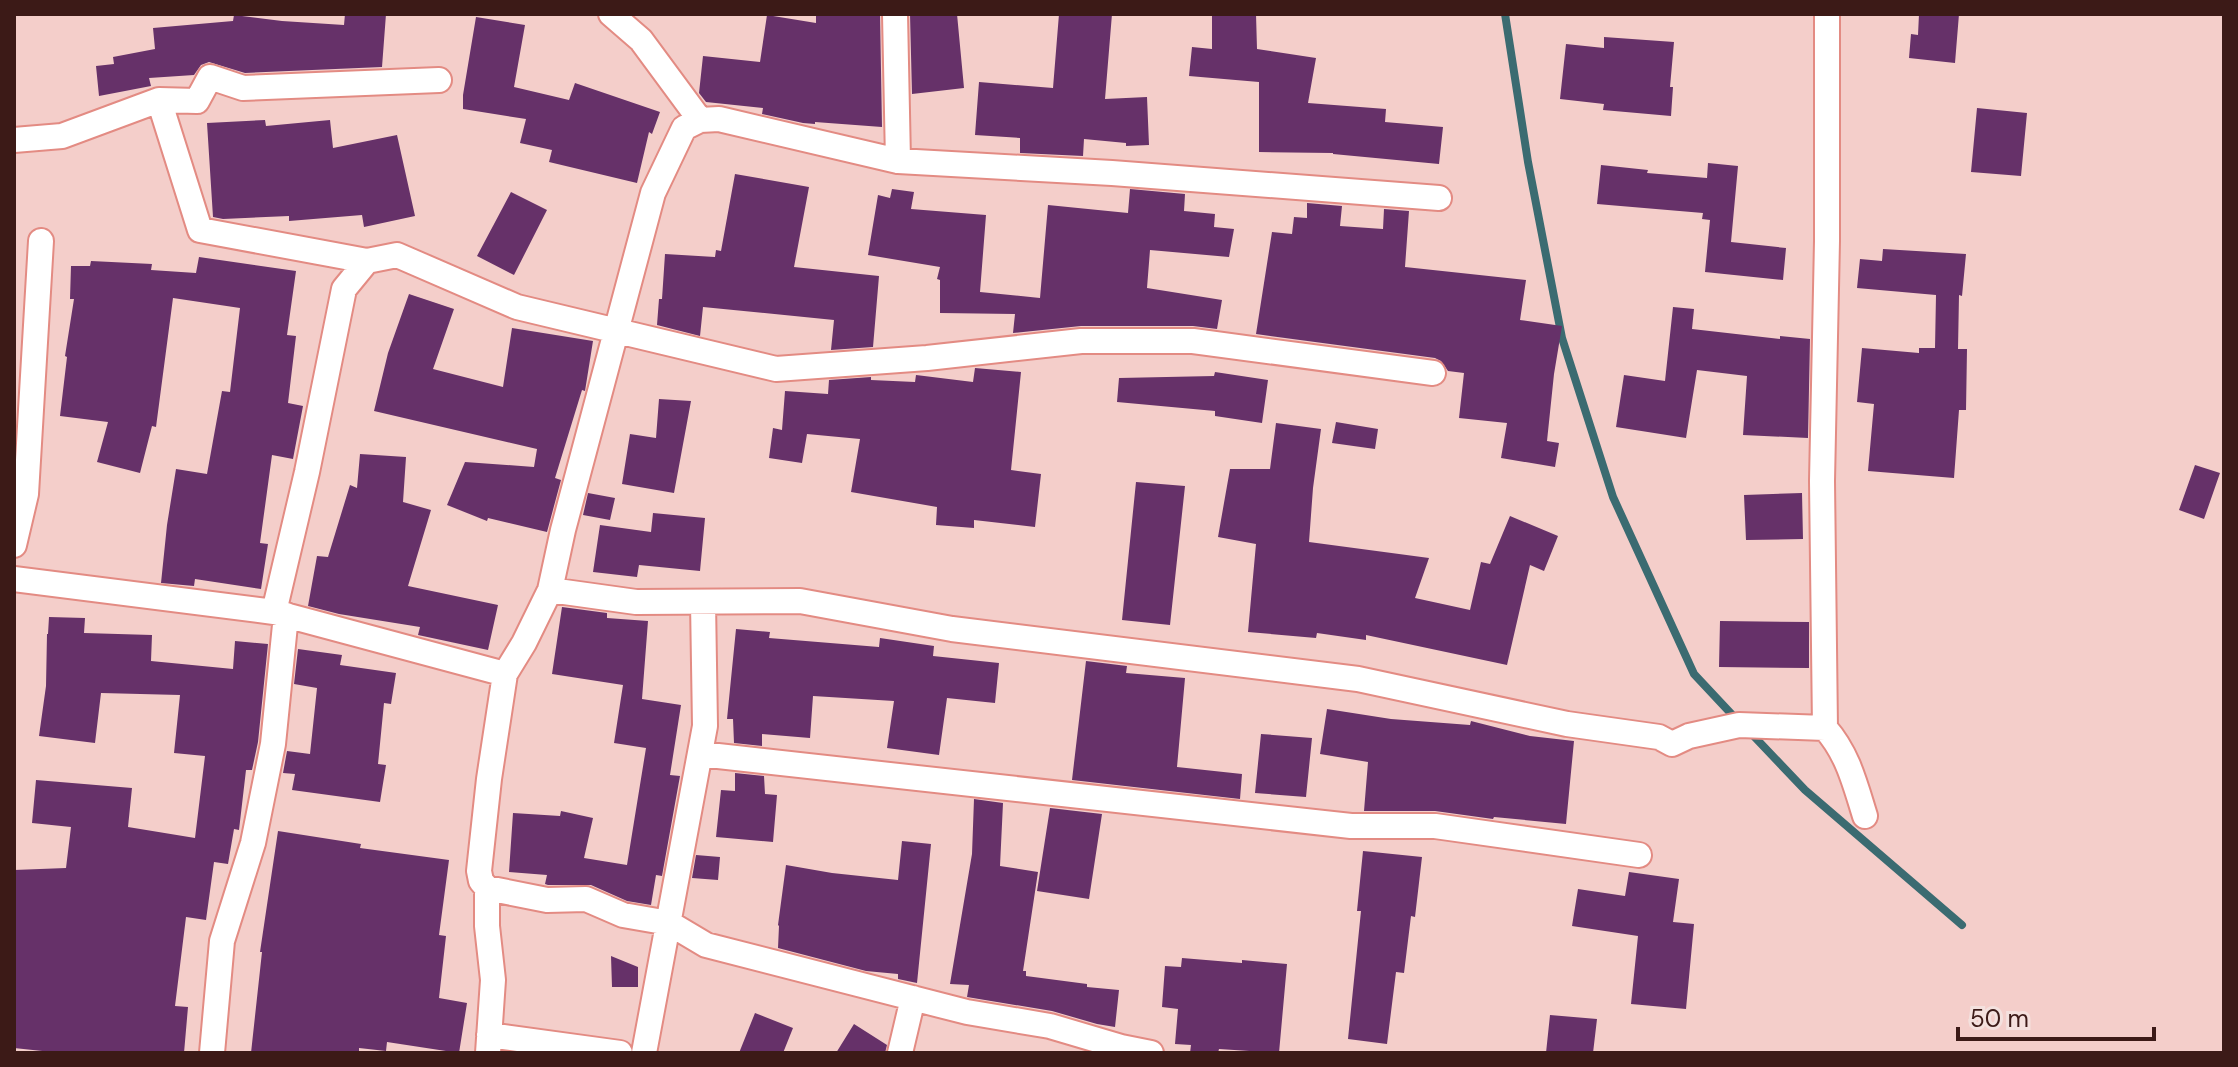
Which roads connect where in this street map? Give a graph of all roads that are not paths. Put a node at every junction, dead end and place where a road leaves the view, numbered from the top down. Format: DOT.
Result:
graph roads {
  1 [pos="611,14"];
  2 [pos="895,14"];
  3 [pos="1827,14"];
  4 [pos="439,80"];
  5 [pos="159,100"];
  6 [pos="700,120"];
  7 [pos="14,140"];
  8 [pos="898,161"];
  9 [pos="1439,198"];
  10 [pos="41,241"];
  11 [pos="367,261"];
  12 [pos="617,332"];
  13 [pos="1433,373"];
  14 [pos="14,545"];
  15 [pos="14,579"];
  16 [pos="550,590"];
  17 [pos="703,602"];
  18 [pos="280,614"];
  19 [pos="505,674"];
  20 [pos="1825,728"];
  21 [pos="700,754"];
  22 [pos="1865,816"];
  23 [pos="1639,855"];
  24 [pos="487,888"];
  25 [pos="669,923"];
  26 [pos="913,998"];
  27 [pos="489,1044"];
  28 [pos="212,1053"];
  29 [pos="620,1053"];
  30 [pos="644,1053"];
  31 [pos="900,1053"];
  32 [pos="1151,1053"];
  1 -- 6 [label="street"];
  2 -- 8 [label="street"];
  3 -- 20 [label="street"];
  4 -- 5 [label="street"];
  5 -- 7 [label="street"];
  5 -- 11 [label="street"];
  6 -- 8 [label="street"];
  6 -- 12 [label="street"];
  8 -- 9 [label="street"];
  10 -- 14 [label="street"];
  11 -- 12 [label="street"];
  11 -- 18 [label="street"];
  12 -- 13 [label="street"];
  12 -- 16 [label="street"];
  15 -- 18 [label="street"];
  16 -- 17 [label="street"];
  16 -- 19 [label="street"];
  17 -- 20 [label="street"];
  17 -- 21 [label="street"];
  18 -- 19 [label="street"];
  18 -- 28 [label="street"];
  19 -- 24 [label="street"];
  20 -- 22 [label="street"];
  21 -- 23 [label="street"];
  21 -- 25 [label="street"];
  24 -- 25 [label="street"];
  24 -- 27 [label="street"];
  25 -- 26 [label="street"];
  25 -- 30 [label="street"];
  26 -- 31 [label="street"];
  26 -- 32 [label="street"];
  27 -- 29 [label="street"];
}
